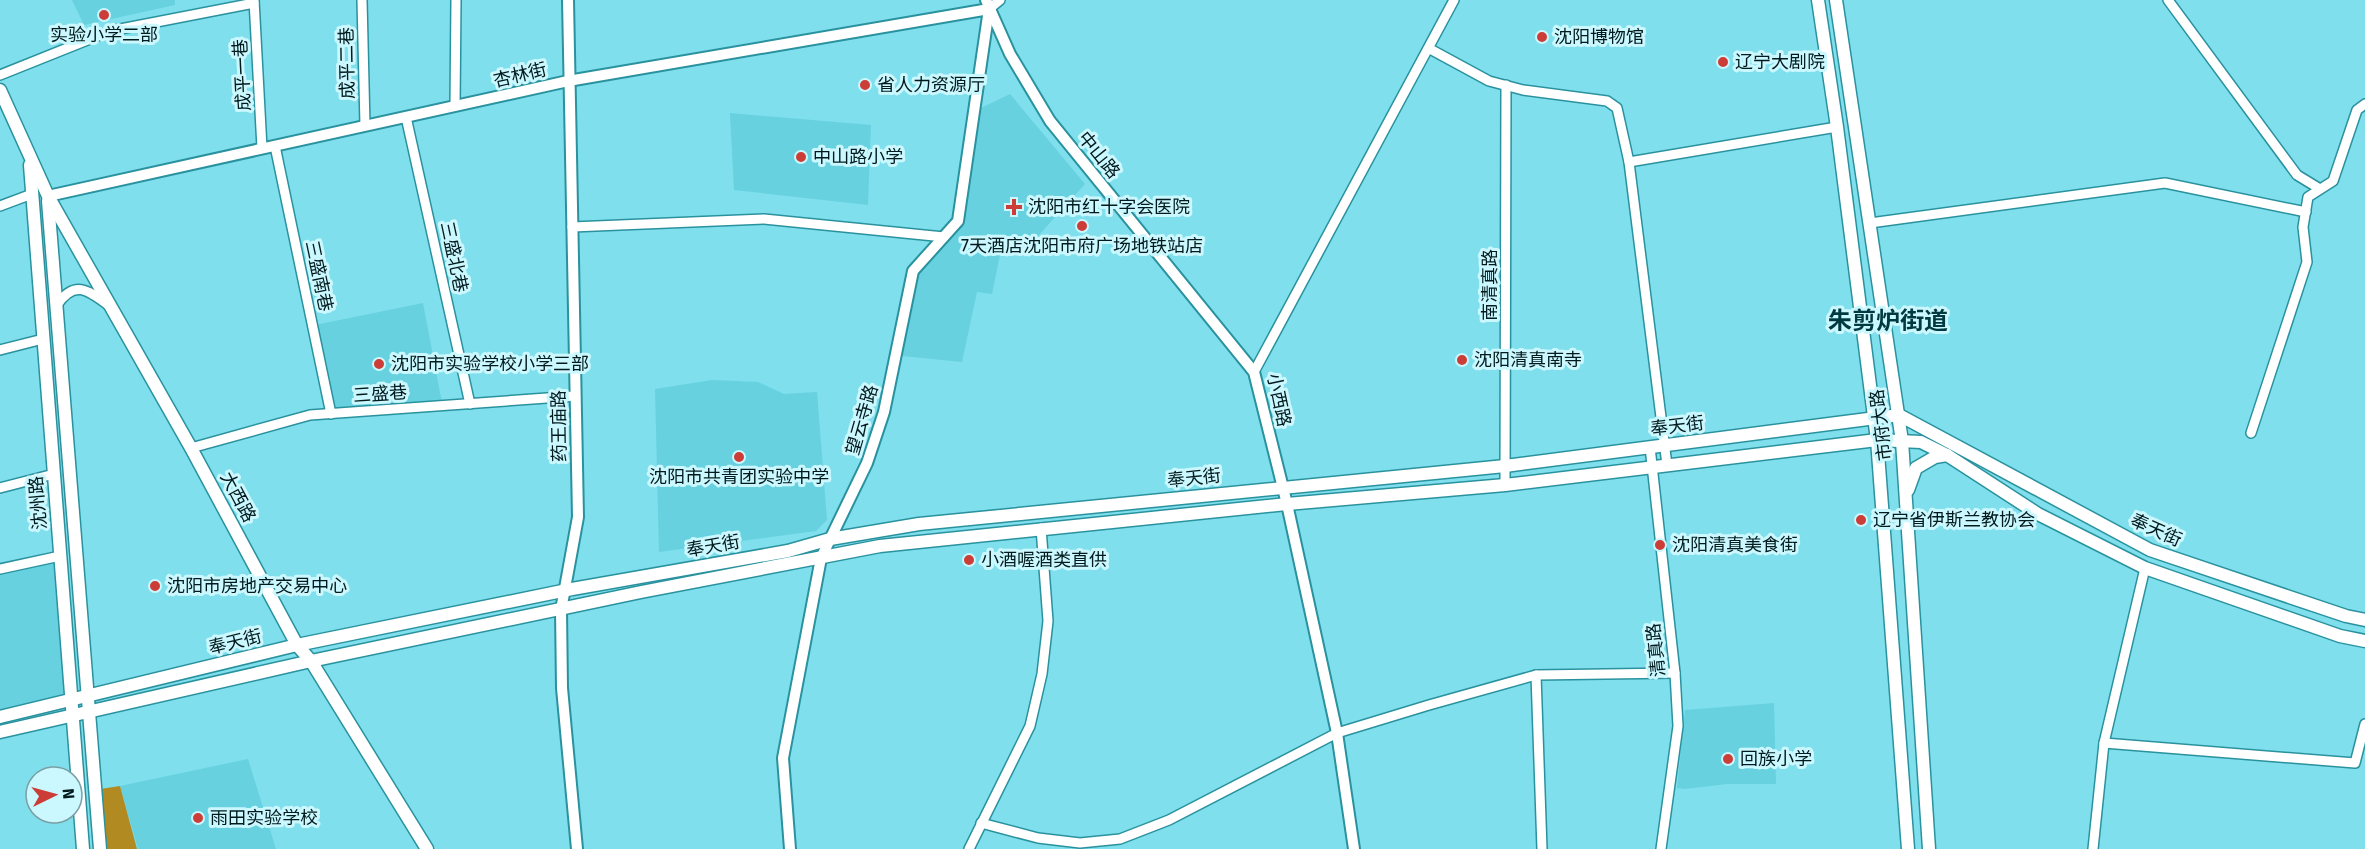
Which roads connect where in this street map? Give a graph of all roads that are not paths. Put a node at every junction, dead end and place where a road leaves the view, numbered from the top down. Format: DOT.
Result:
graph roads {
  1 [pos="362,0"];
  2 [pos="456,0"];
  3 [pos="568,0"];
  4 [pos="1000,0"];
  5 [pos="1454,0"];
  6 [pos="1818,0"];
  7 [pos="1836,0"];
  8 [pos="2168,0"];
  9 [pos="254,2"];
  10 [pos="988,5"];
  11 [pos="1430,49"];
  12 [pos="0,75"];
  13 [pos="568,81"];
  14 [pos="1506,85"];
  15 [pos="0,90"];
  16 [pos="2365,104"];
  17 [pos="455,106"];
  18 [pos="406,117"];
  19 [pos="365,126"];
  20 [pos="1836,127"];
  21 [pos="275,146"];
  22 [pos="262,148"];
  23 [pos="29,155"];
  24 [pos="1629,162"];
  25 [pos="2320,189"];
  26 [pos="32,194"];
  27 [pos="48,196"];
  28 [pos="0,206"];
  29 [pos="2306,212"];
  30 [pos="1870,223"];
  31 [pos="572,227"];
  32 [pos="944,237"];
  33 [pos="57,305"];
  34 [pos="110,306"];
  35 [pos="43,339"];
  36 [pos="0,350"];
  37 [pos="1254,372"];
  38 [pos="575,396"];
  39 [pos="470,404"];
  40 [pos="331,414"];
  41 [pos="1899,416"];
  42 [pos="1873,418"];
  43 [pos="2251,433"];
  44 [pos="1877,440"];
  45 [pos="1902,441"];
  46 [pos="1665,445"];
  47 [pos="1650,447"];
  48 [pos="191,448"];
  49 [pos="1947,455"];
  50 [pos="1666,465"];
  51 [pos="1504,466"];
  52 [pos="1653,467"];
  53 [pos="54,474"];
  54 [pos="1505,485"];
  55 [pos="1283,487"];
  56 [pos="0,488"];
  57 [pos="1905,497"];
  58 [pos="1287,504"];
  59 [pos="1041,528"];
  60 [pos="830,539"];
  61 [pos="60,556"];
  62 [pos="822,558"];
  63 [pos="2145,568"];
  64 [pos="0,569"];
  65 [pos="565,592"];
  66 [pos="561,610"];
  67 [pos="2365,620"];
  68 [pos="2365,641"];
  69 [pos="297,645"];
  70 [pos="311,661"];
  71 [pos="1675,673"];
  72 [pos="1536,675"];
  73 [pos="88,696"];
  74 [pos="72,700"];
  75 [pos="89,711"];
  76 [pos="73,715"];
  77 [pos="0,717"];
  78 [pos="2365,724"];
  79 [pos="0,732"];
  80 [pos="1337,733"];
  81 [pos="2104,743"];
  82 [pos="981,823"];
  83 [pos="83,849"];
  84 [pos="100,849"];
  85 [pos="427,849"];
  86 [pos="577,849"];
  87 [pos="790,849"];
  88 [pos="969,849"];
  89 [pos="1354,849"];
  90 [pos="1542,849"];
  91 [pos="1661,849"];
  92 [pos="1908,849"];
  93 [pos="1929,849"];
  94 [pos="2092,849"];
  1 -- 19 [label="street, 成平二巷"];
  2 -- 17 [label="street"];
  3 -- 13 [label="street, 药王庙路"];
  4 -- 10 [label="street, 杏林街"];
  5 -- 11 [label="street, 小西路"];
  6 -- 20 [label="main road, 市府大路"];
  7 -- 30 [label="main road, 市府大路"];
  8 -- 25 [label="street"];
  9 -- 12 [label="street"];
  9 -- 22 [label="street, 成平一巷"];
  10 -- 13 [label="street, 杏林街"];
  10 -- 32 [label="street, 望云寺路"];
  10 -- 37 [label="street, 中山路"];
  11 -- 14 [label="street"];
  11 -- 37 [label="street, 小西路"];
  13 -- 17 [label="street, 杏林街"];
  13 -- 31 [label="street, 药王庙路"];
  14 -- 24 [label="street"];
  14 -- 51 [label="street, 南清真路"];
  15 -- 23 [label="main road, 大西路"];
  16 -- 25 [label="street"];
  17 -- 18 [label="street, 杏林街"];
  18 -- 19 [label="street, 杏林街"];
  18 -- 39 [label="street, 三盛北巷"];
  19 -- 21 [label="street, 杏林街"];
  20 -- 24 [label="street"];
  20 -- 42 [label="main road, 市府大路"];
  21 -- 22 [label="street, 杏林街"];
  21 -- 40 [label="street, 三盛南巷"];
  22 -- 27 [label="street, 杏林街"];
  23 -- 26 [label="main road, 沈州路"];
  23 -- 27 [label="main road, 大西路"];
  24 -- 46 [label="street"];
  25 -- 29 [label="street"];
  26 -- 28 [label="street"];
  26 -- 35 [label="main road, 沈州路"];
  27 -- 33 [label="main road, 沈州路"];
  27 -- 34 [label="main road, 大西路"];
  29 -- 30 [label="street"];
  29 -- 43 [label="street"];
  30 -- 41 [label="main road, 市府大路"];
  31 -- 32 [label="street"];
  31 -- 38 [label="street, 药王庙路"];
  32 -- 60 [label="street, 望云寺路"];
  33 -- 34 [label="street"];
  33 -- 73 [label="main road, 沈州路"];
  34 -- 48 [label="main road, 大西路"];
  35 -- 36 [label="street"];
  35 -- 53 [label="main road, 沈州路"];
  37 -- 55 [label="street, 小西路"];
  38 -- 39 [label="street, 三盛巷"];
  38 -- 65 [label="street, 药王庙路"];
  39 -- 40 [label="street, 三盛巷"];
  40 -- 48 [label="street, 三盛巷"];
  41 -- 42 [label="main road, 奉天街"];
  41 -- 45 [label="main road, 市府大路"];
  41 -- 67 [label="main road, 奉天街"];
  42 -- 44 [label="main road, 市府大路"];
  42 -- 46 [label="main road, 奉天街"];
  44 -- 45 [label="main road, 奉天街"];
  44 -- 50 [label="main road, 奉天街"];
  44 -- 92 [label="main road, 市府大路"];
  45 -- 49 [label="main road, 奉天街"];
  45 -- 57 [label="main road, 市府大路"];
  46 -- 47 [label="main road, 奉天街"];
  46 -- 50 [label="street"];
  47 -- 51 [label="main road, 奉天街"];
  47 -- 52 [label="street, 清真路"];
  48 -- 69 [label="main road, 大西路"];
  49 -- 57 [label="main road"];
  49 -- 63 [label="main road, 奉天街"];
  50 -- 52 [label="main road, 奉天街"];
  51 -- 54 [label="street, 南清真路"];
  51 -- 55 [label="main road, 奉天街"];
  52 -- 54 [label="main road, 奉天街"];
  52 -- 71 [label="street, 清真路"];
  53 -- 56 [label="street"];
  53 -- 61 [label="main road, 沈州路"];
  54 -- 58 [label="main road, 奉天街"];
  55 -- 58 [label="street, 小西路"];
  55 -- 60 [label="main road, 奉天街"];
  57 -- 93 [label="main road, 市府大路"];
  58 -- 59 [label="main road, 奉天街"];
  58 -- 80 [label="street, 小西路"];
  59 -- 62 [label="main road, 奉天街"];
  59 -- 82 [label="street"];
  60 -- 62 [label="street, 望云寺路"];
  60 -- 65 [label="main road, 奉天街"];
  61 -- 64 [label="street"];
  61 -- 74 [label="main road, 沈州路"];
  62 -- 66 [label="main road, 奉天街"];
  62 -- 87 [label="street, 望云寺路"];
  63 -- 68 [label="main road, 奉天街"];
  63 -- 81 [label="street"];
  65 -- 66 [label="street, 药王庙路"];
  65 -- 69 [label="main road, 奉天街"];
  66 -- 70 [label="main road, 奉天街"];
  66 -- 86 [label="street, 药王庙路"];
  69 -- 70 [label="main road, 大西路"];
  69 -- 73 [label="main road, 奉天街"];
  70 -- 75 [label="main road, 奉天街"];
  70 -- 85 [label="main road, 大西路"];
  71 -- 72 [label="street"];
  71 -- 91 [label="street, 清真路"];
  72 -- 80 [label="street"];
  72 -- 90 [label="street"];
  73 -- 74 [label="main road, 奉天街"];
  73 -- 75 [label="main road, 沈州路"];
  74 -- 76 [label="main road, 沈州路"];
  74 -- 77 [label="main road, 奉天街"];
  75 -- 76 [label="main road, 奉天街"];
  75 -- 84 [label="main road, 沈州路"];
  76 -- 79 [label="main road, 奉天街"];
  76 -- 83 [label="main road, 沈州路"];
  78 -- 81 [label="street"];
  80 -- 82 [label="street"];
  80 -- 89 [label="street, 小西路"];
  81 -- 94 [label="street"];
  82 -- 88 [label="street"];
}
